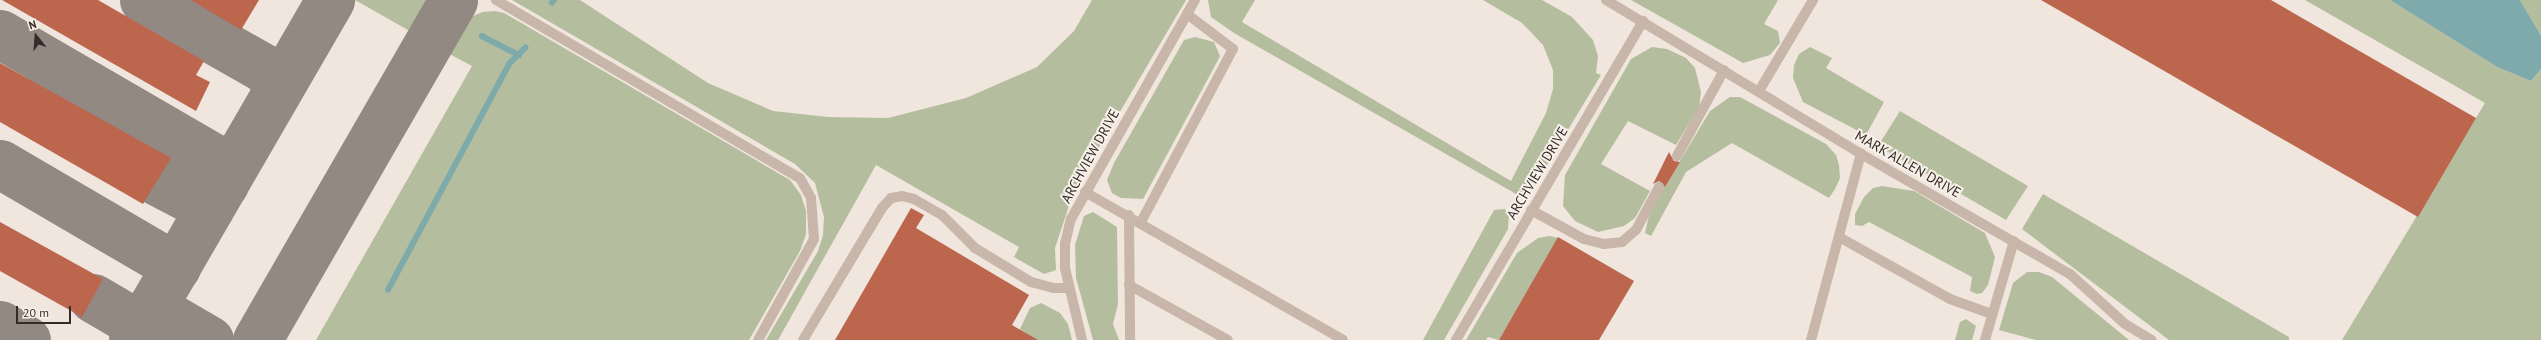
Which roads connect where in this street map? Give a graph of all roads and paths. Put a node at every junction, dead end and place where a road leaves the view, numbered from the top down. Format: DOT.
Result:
graph roads {
  1 [pos="496,0"];
  2 [pos="1195,0"];
  3 [pos="1606,0"];
  4 [pos="1813,0"];
  5 [pos="1187,14"];
  6 [pos="1643,21"];
  7 [pos="1724,70"];
  8 [pos="1759,92"];
  9 [pos="1861,154"];
  10 [pos="1677,156"];
  11 [pos="1658,188"];
  12 [pos="1085,192"];
  13 [pos="1532,210"];
  14 [pos="1129,215"];
  15 [pos="1141,222"];
  16 [pos="1839,237"];
  17 [pos="2014,241"];
  18 [pos="1129,285"];
  19 [pos="1068,288"];
  20 [pos="1992,314"];
  21 [pos="758,340"];
  22 [pos="803,340"];
  23 [pos="1082,340"];
  24 [pos="1130,340"];
  25 [pos="1228,340"];
  26 [pos="1342,340"];
  27 [pos="1456,340"];
  28 [pos="1811,340"];
  29 [pos="1985,340"];
  30 [pos="2152,340"];
  1 -- 21 [label="lane"];
  2 -- 5 [label="lane, ARCHVIEW DRIVE"];
  3 -- 6 [label="lane, MARK ALLEN DRIVE"];
  4 -- 8 [label="lane"];
  5 -- 12 [label="lane, ARCHVIEW DRIVE"];
  5 -- 15 [label="lane"];
  6 -- 7 [label="lane, MARK ALLEN DRIVE"];
  6 -- 13 [label="lane, ARCHVIEW DRIVE"];
  7 -- 8 [label="lane, MARK ALLEN DRIVE"];
  7 -- 10 [label="lane"];
  8 -- 9 [label="lane, MARK ALLEN DRIVE"];
  9 -- 16 [label="lane"];
  9 -- 17 [label="lane, MARK ALLEN DRIVE"];
  11 -- 13 [label="lane"];
  12 -- 14 [label="lane"];
  12 -- 19 [label="lane, ARCHVIEW DRIVE"];
  13 -- 27 [label="lane, ARCHVIEW DRIVE"];
  14 -- 15 [label="lane"];
  14 -- 18 [label="lane"];
  15 -- 26 [label="lane"];
  16 -- 20 [label="lane"];
  16 -- 28 [label="lane"];
  17 -- 20 [label="lane"];
  17 -- 30 [label="lane, MARK ALLEN DRIVE"];
  18 -- 24 [label="lane"];
  18 -- 25 [label="lane"];
  19 -- 22 [label="lane"];
  19 -- 23 [label="lane, ARCHVIEW DRIVE"];
  20 -- 29 [label="lane"];
}
